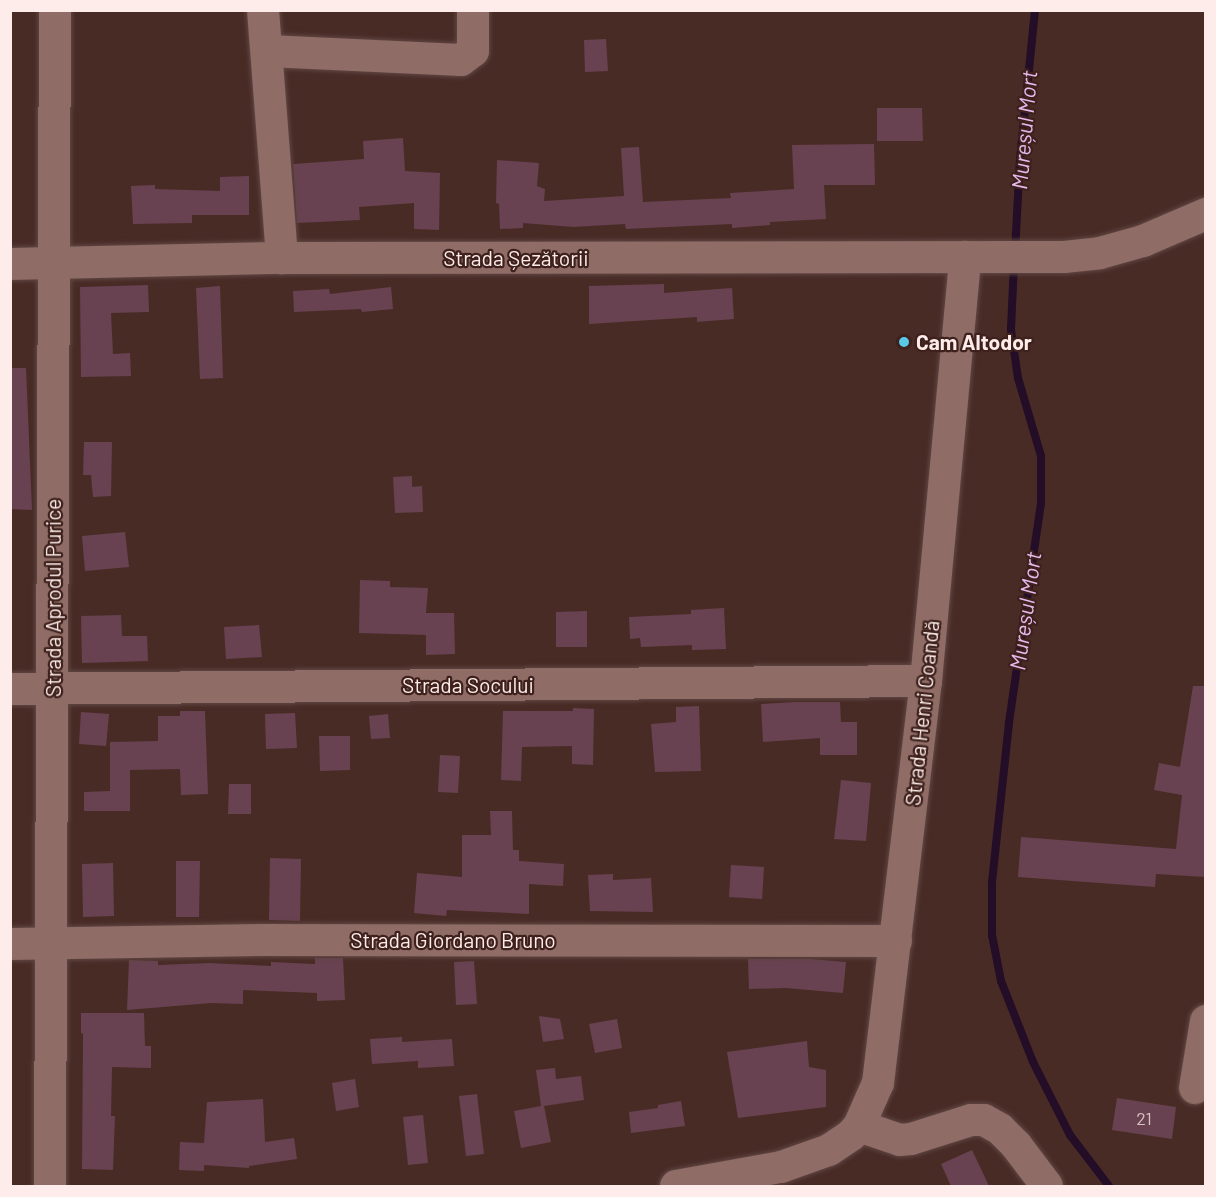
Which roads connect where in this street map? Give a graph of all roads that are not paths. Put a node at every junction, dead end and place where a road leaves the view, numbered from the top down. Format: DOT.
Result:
graph roads {
  1 [pos="56,10"];
  2 [pos="263,10"];
  3 [pos="473,10"];
  4 [pos="268,51"];
  5 [pos="1206,214"];
  6 [pos="965,256"];
  7 [pos="282,258"];
  8 [pos="10,264"];
  9 [pos="56,264"];
  10 [pos="926,681"];
  11 [pos="52,688"];
  12 [pos="10,689"];
  13 [pos="896,940"];
  14 [pos="10,944"];
  15 [pos="51,944"];
  16 [pos="1206,1021"];
  17 [pos="1195,1088"];
  18 [pos="859,1126"];
  19 [pos="810,1166"];
  20 [pos="50,1186"];
  21 [pos="676,1186"];
  22 [pos="1047,1186"];
  1 -- 9 [label="street, Strada Aprodul Purice"];
  2 -- 4 [label="street"];
  3 -- 4 [label="street"];
  4 -- 7 [label="street"];
  5 -- 6 [label="street, Strada Șezătorii"];
  6 -- 7 [label="street, Strada Șezătorii"];
  6 -- 10 [label="street, Strada Henri Coandă"];
  7 -- 9 [label="street, Strada Șezătorii"];
  8 -- 9 [label="street, Strada Șezătorii"];
  9 -- 11 [label="street, Strada Aprodul Purice"];
  10 -- 11 [label="street, Strada Socului"];
  10 -- 13 [label="street, Strada Henri Coandă"];
  11 -- 12 [label="street, Strada Socului"];
  11 -- 15 [label="street, Strada Aprodul Purice"];
  13 -- 15 [label="street, Strada Giordano Bruno"];
  13 -- 18 [label="street, Strada Henri Coandă"];
  14 -- 15 [label="street, Strada Giordano Bruno"];
  15 -- 20 [label="street, Strada Aprodul Purice"];
  16 -- 17 [label="street"];
  18 -- 19 [label="street, Strada Henri Coandă"];
  18 -- 22 [label="street"];
  19 -- 21 [label="street"];
}
